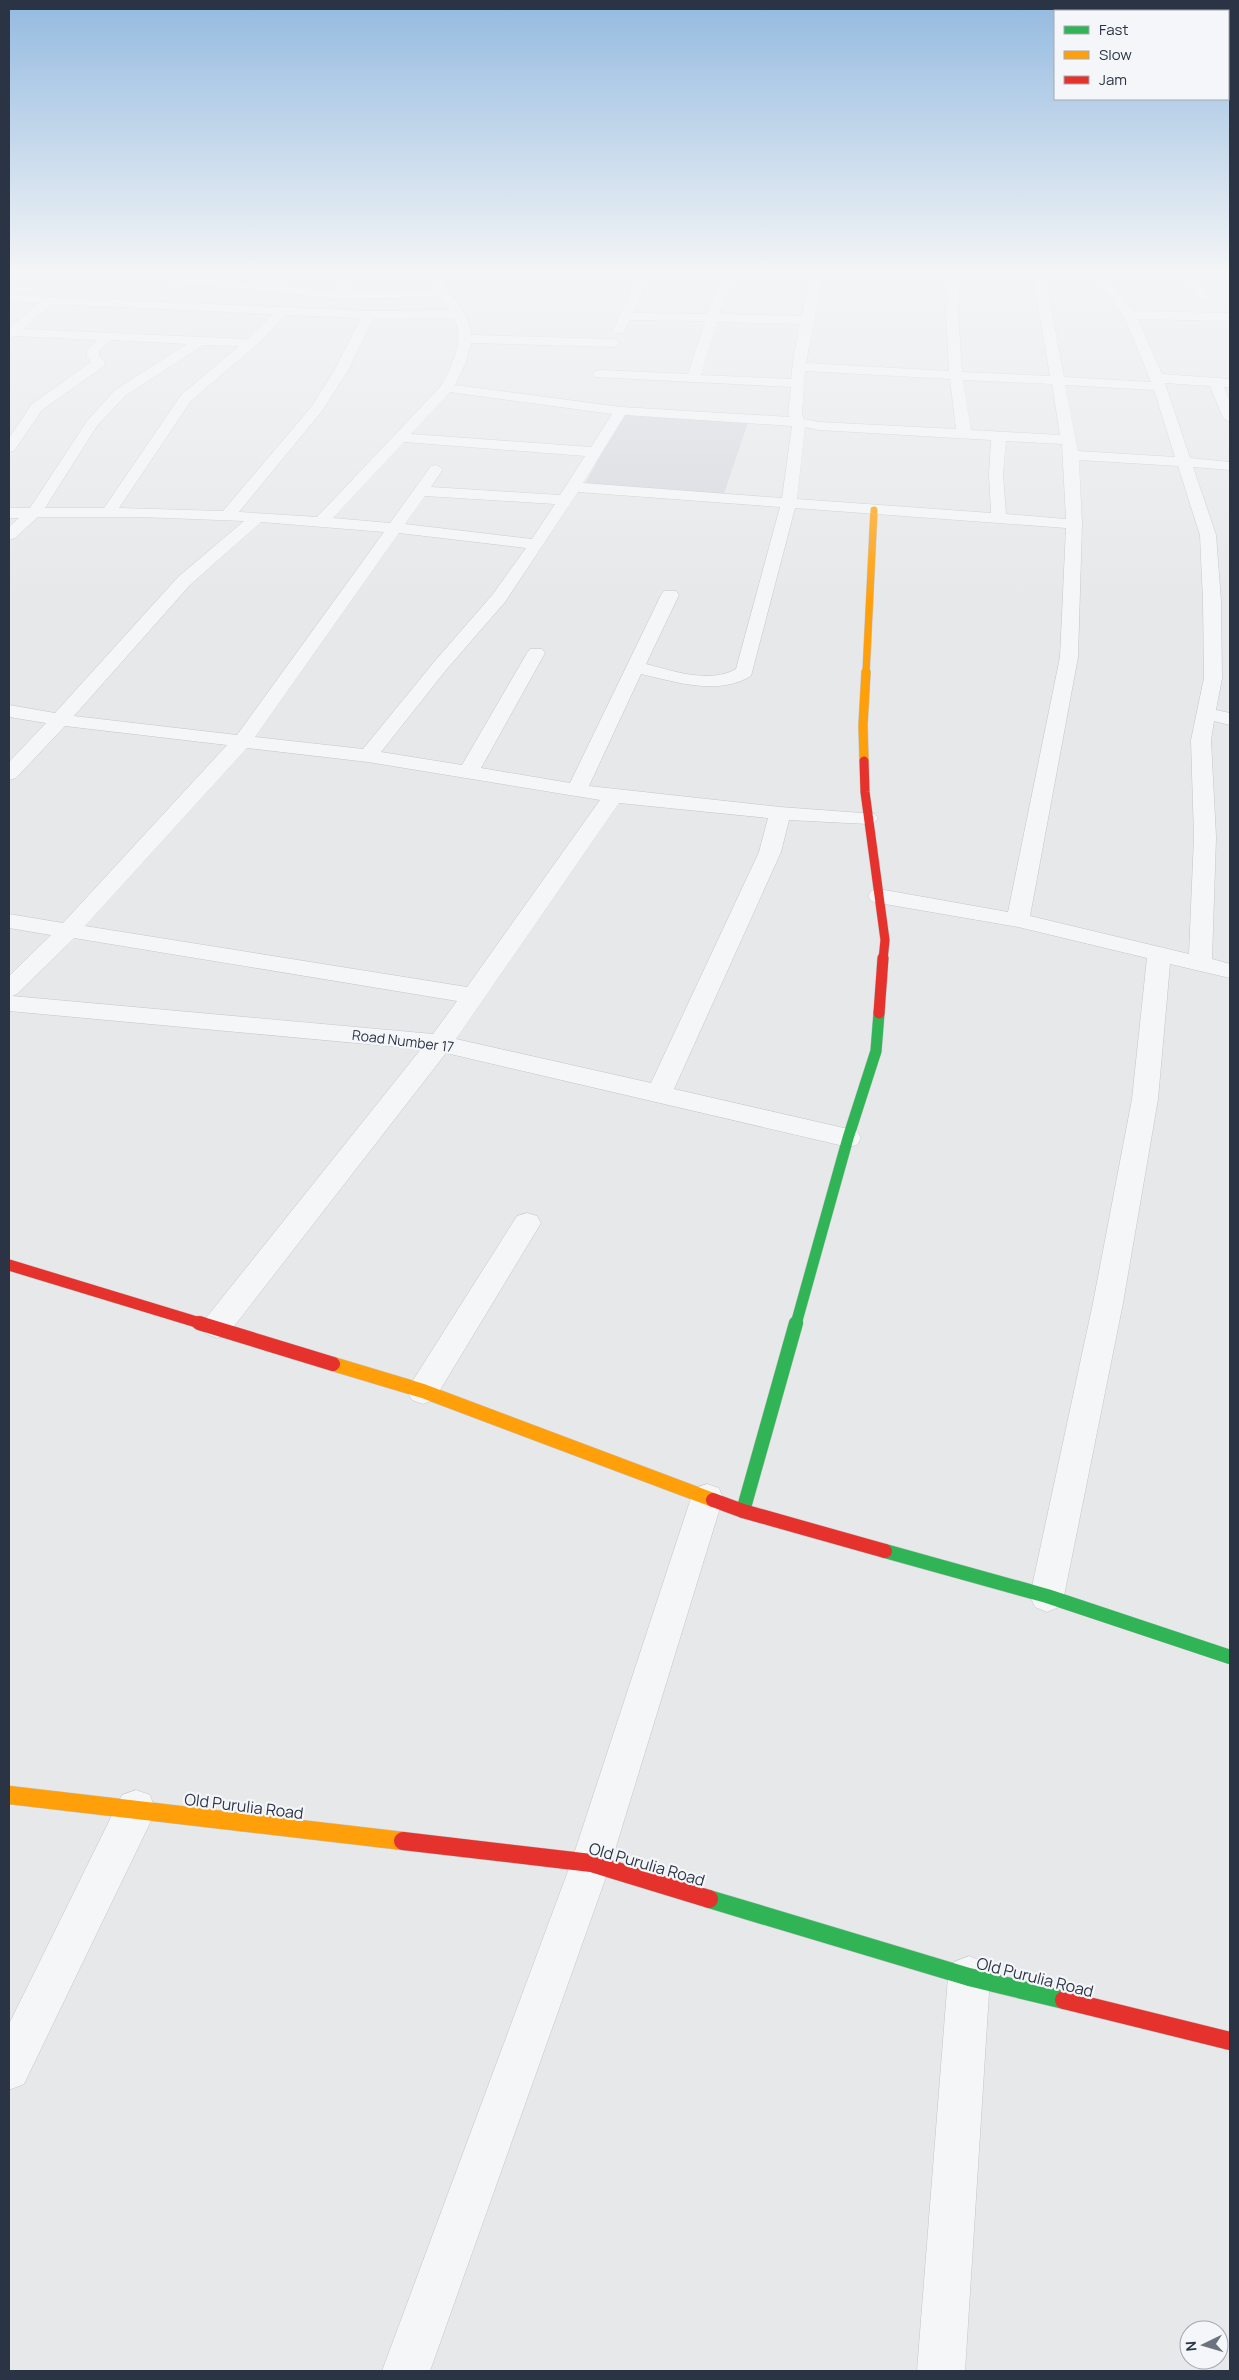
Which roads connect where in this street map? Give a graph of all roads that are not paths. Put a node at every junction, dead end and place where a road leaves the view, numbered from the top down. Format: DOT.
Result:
graph roads {
  1 [pos="69,382"];
  2 [pos="137,382"];
  3 [pos="205,382"];
  4 [pos="334,382"];
  5 [pos="450,382"];
  6 [pos="615,382"];
  7 [pos="778,382"];
  8 [pos="957,382"];
  9 [pos="1058,382"];
  10 [pos="1159,382"];
  11 [pos="1215,382"];
  12 [pos="597,383"];
  13 [pos="798,383"];
  14 [pos="447,388"];
  15 [pos="586,407"];
  16 [pos="621,411"];
  17 [pos="1230,418"];
  18 [pos="799,422"];
  19 [pos="964,433"];
  20 [pos="999,435"];
  21 [pos="401,438"];
  22 [pos="1069,447"];
  23 [pos="9,448"];
  24 [pos="595,452"];
  25 [pos="1184,462"];
  26 [pos="1230,466"];
  27 [pos="436,469"];
  28 [pos="420,491"];
  29 [pos="569,493"];
  30 [pos="789,503"];
  31 [pos="874,510"];
  32 [pos="109,511"];
  33 [pos="35,512"];
  34 [pos="9,513"];
  35 [pos="226,517"];
  36 [pos="256,519"];
  37 [pos="999,519"];
  38 [pos="321,522"];
  39 [pos="1074,524"];
  40 [pos="394,528"];
  41 [pos="9,535"];
  42 [pos="537,544"];
  43 [pos="670,596"];
  44 [pos="1221,602"];
  45 [pos="536,653"];
  46 [pos="634,667"];
  47 [pos="1222,679"];
  48 [pos="9,711"];
  49 [pos="1206,714"];
  50 [pos="1230,719"];
  51 [pos="61,720"];
  52 [pos="243,740"];
  53 [pos="368,756"];
  54 [pos="468,773"];
  55 [pos="9,774"];
  56 [pos="577,790"];
  57 [pos="613,796"];
  58 [pos="780,813"];
  59 [pos="868,818"];
  60 [pos="879,896"];
  61 [pos="1018,920"];
  62 [pos="9,921"];
  63 [pos="68,931"];
  64 [pos="1159,953"];
  65 [pos="1200,963"];
  66 [pos="1230,971"];
  67 [pos="9,989"];
  68 [pos="473,996"];
  69 [pos="9,1003"];
  70 [pos="440,1043"];
  71 [pos="659,1094"];
  72 [pos="848,1138"];
  73 [pos="527,1223"];
  74 [pos="9,1265"];
  75 [pos="217,1326"];
  76 [pos="423,1390"];
  77 [pos="707,1498"];
  78 [pos="743,1510"];
  79 [pos="1047,1596"];
  80 [pos="1230,1657"];
  81 [pos="9,1795"];
  82 [pos="136,1809"];
  83 [pos="592,1863"];
  84 [pos="969,1977"];
  85 [pos="1230,2040"];
  86 [pos="9,2069"];
  87 [pos="406,2371"];
  88 [pos="941,2371"];
  1 -- 23 [label="street"];
  2 -- 33 [label="street"];
  3 -- 32 [label="street"];
  4 -- 35 [label="street"];
  5 -- 14 [label="street"];
  6 -- 12 [label="street"];
  7 -- 13 [label="street"];
  8 -- 19 [label="street"];
  9 -- 22 [label="street"];
  10 -- 25 [label="street"];
  11 -- 17 [label="street"];
  12 -- 15 [label="street"];
  13 -- 18 [label="street"];
  14 -- 15 [label="street"];
  14 -- 21 [label="street"];
  15 -- 16 [label="street"];
  16 -- 18 [label="street"];
  16 -- 24 [label="street"];
  18 -- 19 [label="street"];
  18 -- 30 [label="street"];
  19 -- 20 [label="street"];
  20 -- 22 [label="street"];
  20 -- 37 [label="street"];
  21 -- 24 [label="street"];
  21 -- 38 [label="street"];
  22 -- 25 [label="street"];
  22 -- 39 [label="street"];
  24 -- 29 [label="street"];
  25 -- 26 [label="street"];
  25 -- 44 [label="street"];
  27 -- 28 [label="street"];
  28 -- 29 [label="street"];
  28 -- 40 [label="street"];
  29 -- 30 [label="street"];
  29 -- 42 [label="street"];
  30 -- 31 [label="street"];
  30 -- 46 [label="street"];
  31 -- 37 [label="street"];
  31 -- 59 [label="street"];
  32 -- 33 [label="street"];
  32 -- 35 [label="street"];
  33 -- 34 [label="street"];
  33 -- 41 [label="street"];
  35 -- 36 [label="street"];
  36 -- 38 [label="street"];
  36 -- 51 [label="street"];
  37 -- 39 [label="street"];
  38 -- 40 [label="street"];
  39 -- 61 [label="street"];
  40 -- 42 [label="street"];
  40 -- 52 [label="street"];
  42 -- 53 [label="street"];
  43 -- 46 [label="street"];
  44 -- 47 [label="street"];
  45 -- 54 [label="street"];
  46 -- 56 [label="street"];
  47 -- 49 [label="street"];
  48 -- 51 [label="street"];
  49 -- 50 [label="street"];
  49 -- 65 [label="street"];
  51 -- 52 [label="street"];
  51 -- 55 [label="street"];
  52 -- 53 [label="street"];
  52 -- 63 [label="street"];
  53 -- 54 [label="street"];
  54 -- 56 [label="street"];
  56 -- 57 [label="street"];
  57 -- 58 [label="street"];
  57 -- 68 [label="street"];
  58 -- 59 [label="street"];
  58 -- 71 [label="street"];
  59 -- 60 [label="street"];
  60 -- 61 [label="street"];
  60 -- 72 [label="street"];
  61 -- 64 [label="street"];
  62 -- 63 [label="street"];
  63 -- 67 [label="street"];
  63 -- 68 [label="street"];
  64 -- 65 [label="street"];
  64 -- 79 [label="street"];
  65 -- 66 [label="street"];
  68 -- 70 [label="street"];
  69 -- 70 [label="street, Road Number 17"];
  70 -- 71 [label="street, Road Number 17"];
  70 -- 75 [label="street"];
  71 -- 72 [label="street, Road Number 17"];
  72 -- 78 [label="street"];
  73 -- 76 [label="street"];
  74 -- 75 [label="street"];
  75 -- 76 [label="street"];
  76 -- 77 [label="street"];
  77 -- 78 [label="street"];
  77 -- 83 [label="street"];
  78 -- 79 [label="street"];
  79 -- 80 [label="street"];
  81 -- 82 [label="street, Old Purulia Road"];
  82 -- 83 [label="street, Old Purulia Road"];
  82 -- 86 [label="street"];
  83 -- 84 [label="street, Old Purulia Road"];
  83 -- 87 [label="street"];
  84 -- 85 [label="street, Old Purulia Road"];
  84 -- 88 [label="street"];
}
